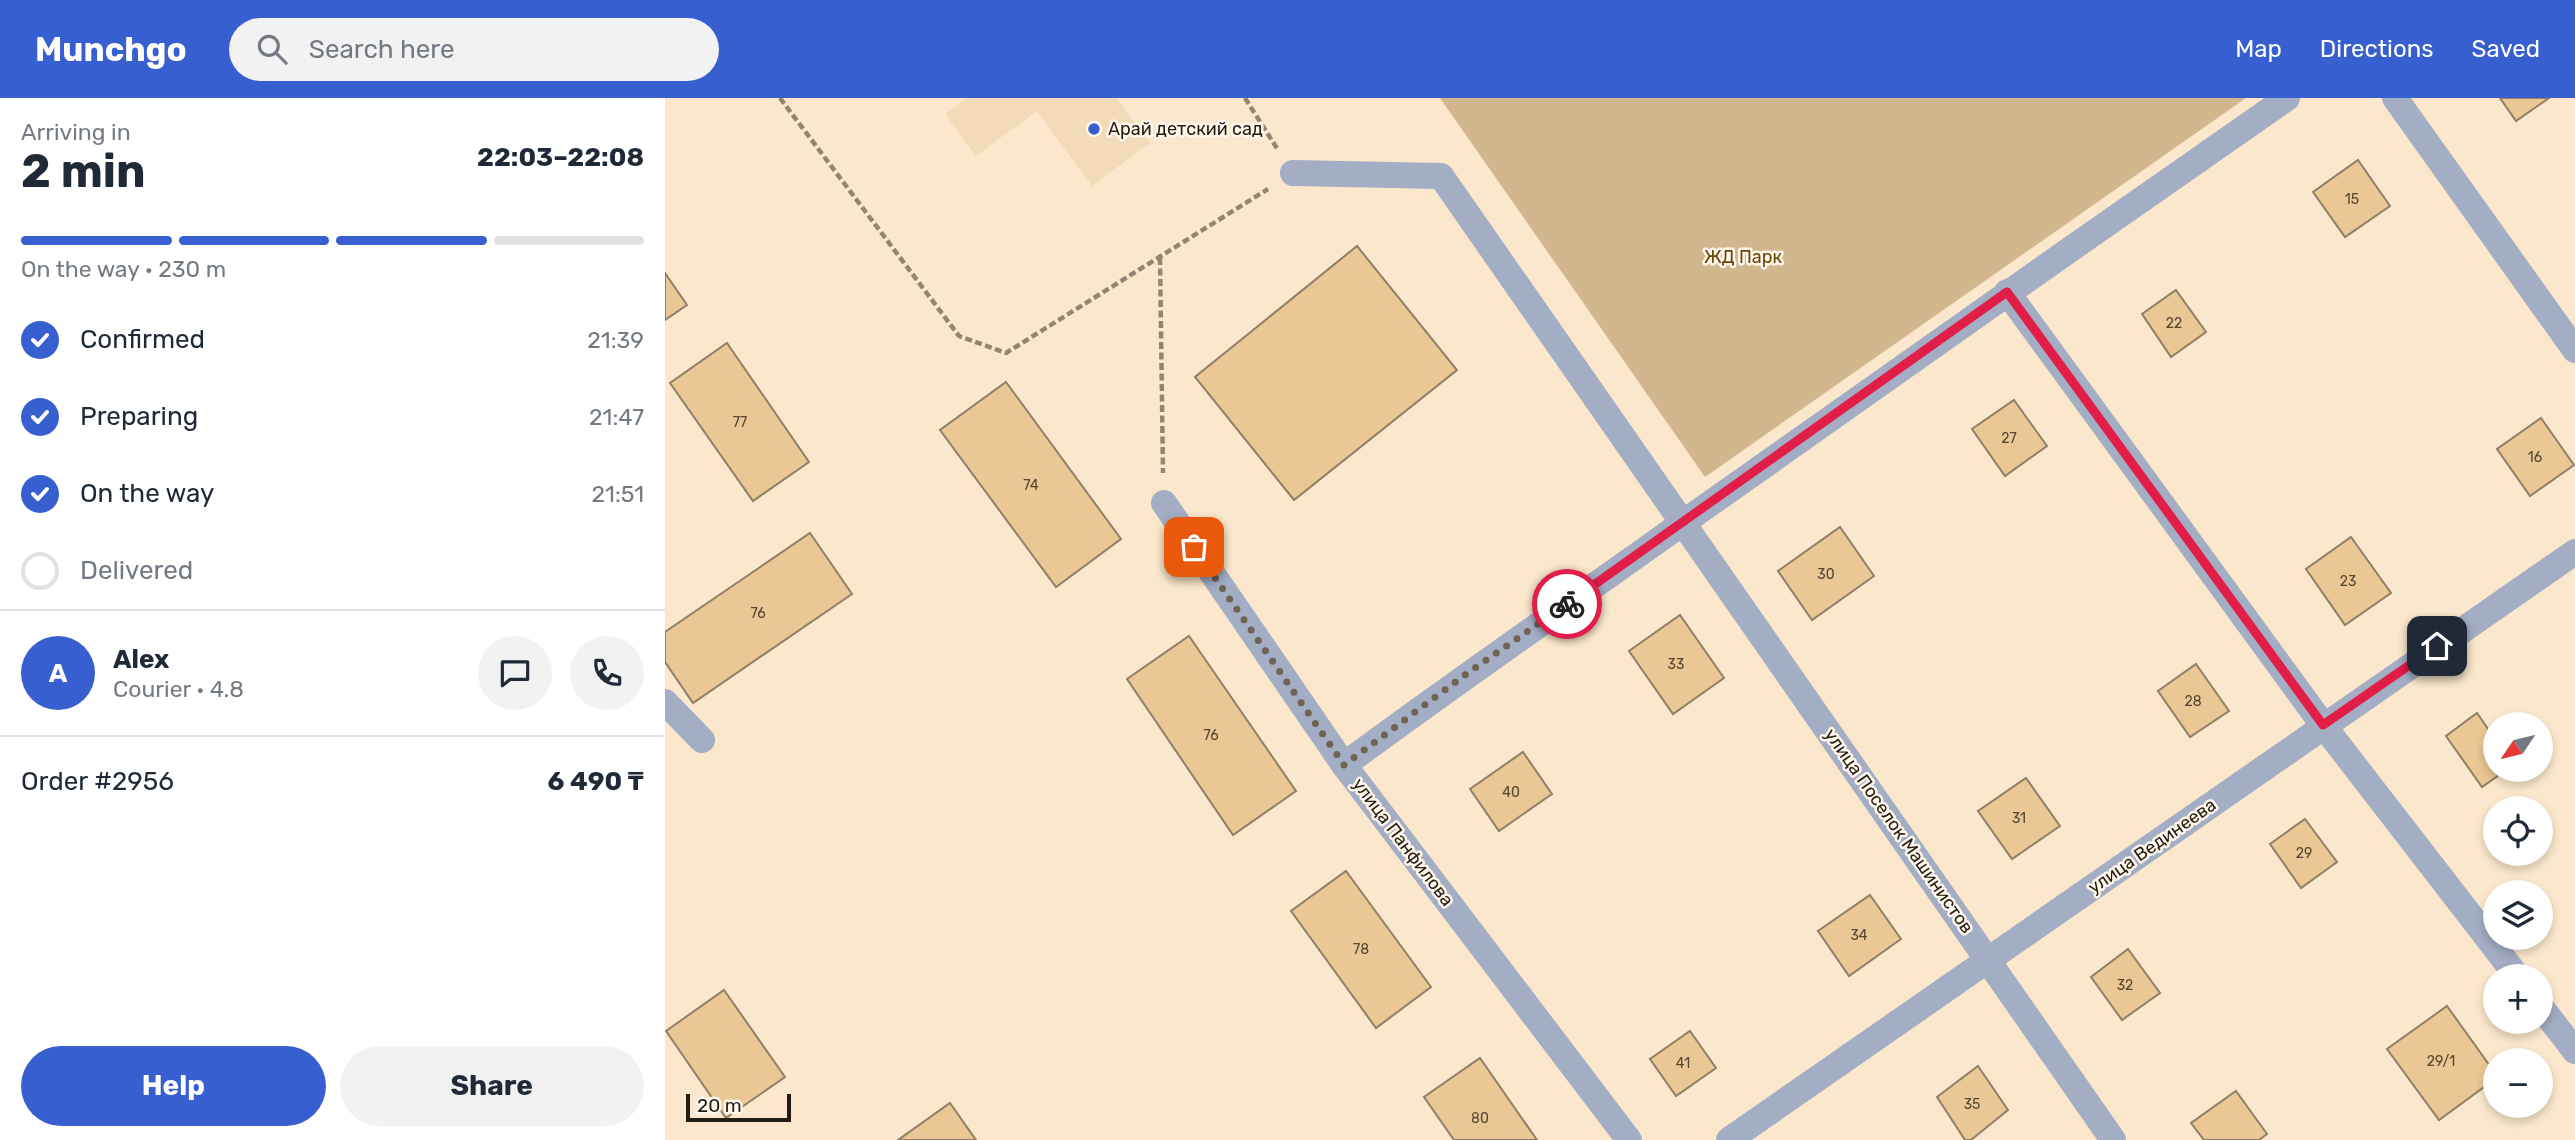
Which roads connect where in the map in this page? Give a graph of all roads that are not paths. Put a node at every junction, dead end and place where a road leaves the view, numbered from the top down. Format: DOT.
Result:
graph roads {
  1 [pos="2287,98"];
  2 [pos="2395,98"];
  3 [pos="1293,173"];
  4 [pos="2007,292"];
  5 [pos="2575,350"];
  6 [pos="1164,503"];
  7 [pos="1683,523"];
  8 [pos="2575,552"];
  9 [pos="665,702"];
  10 [pos="2323,725"];
  11 [pos="702,740"];
  12 [pos="1344,765"];
  13 [pos="1990,962"];
  14 [pos="2508,964"];
  15 [pos="2553,1023"];
  16 [pos="2575,1051"];
  17 [pos="1629,1140"];
  18 [pos="1729,1140"];
  19 [pos="2113,1140"];
  1 -- 4 [label="street"];
  2 -- 5 [label="street"];
  3 -- 7 [label="street, улица Поселок Машинистов"];
  4 -- 7 [label="street"];
  4 -- 10 [label="street"];
  6 -- 12 [label="street, улица Панфилова"];
  7 -- 12 [label="street"];
  7 -- 13 [label="street, улица Поселок Машинистов"];
  8 -- 10 [label="street, улица Вединеева"];
  9 -- 11 [label="street"];
  10 -- 13 [label="street, улица Вединеева"];
  10 -- 14 [label="street"];
  12 -- 17 [label="street, улица Панфилова"];
  13 -- 18 [label="street, улица Вединеева"];
  13 -- 19 [label="street, улица Поселок Машинистов"];
  15 -- 16 [label="street"];
}
